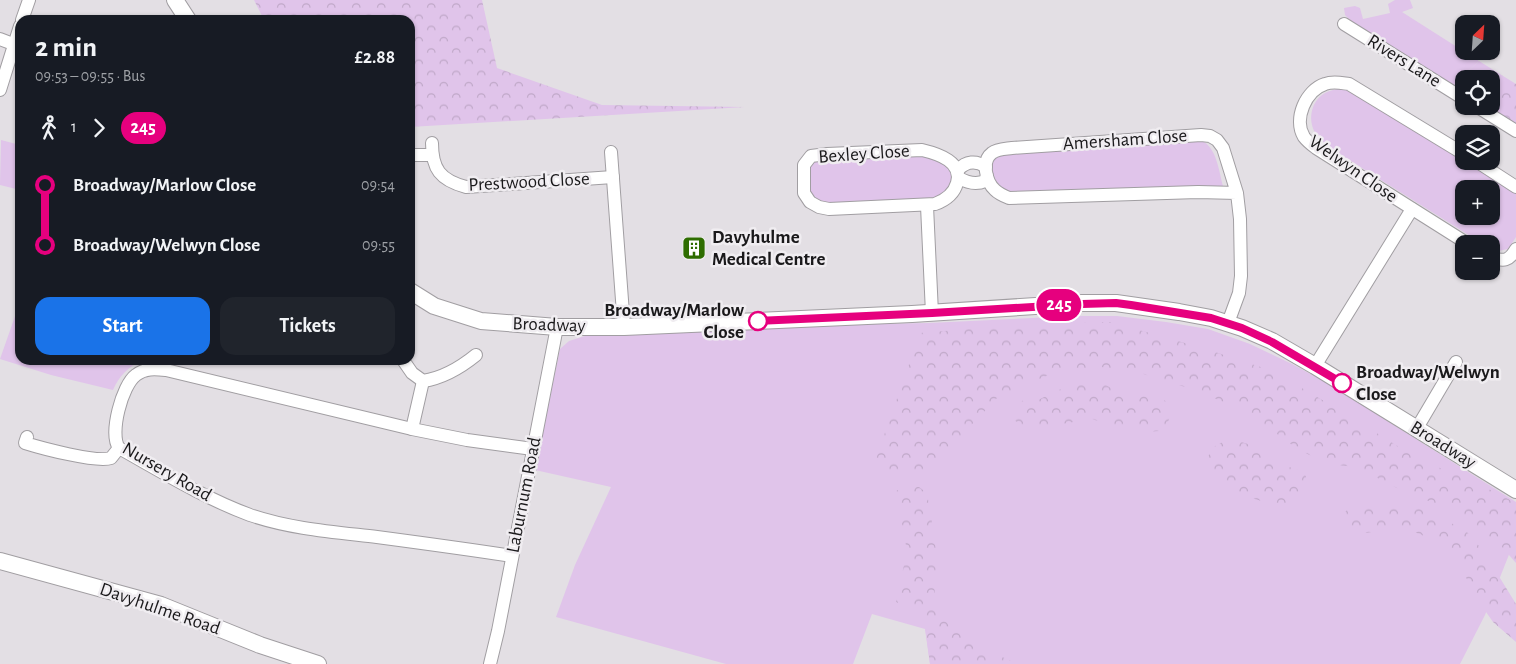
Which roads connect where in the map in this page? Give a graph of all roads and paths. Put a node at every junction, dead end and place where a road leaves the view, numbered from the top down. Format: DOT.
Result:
graph roads {
  1 [pos="29,0"];
  2 [pos="175,0"];
  3 [pos="24,15"];
  4 [pos="185,15"];
  5 [pos="1344,24"];
  6 [pos="0,39"];
  7 [pos="15,39"];
  8 [pos="13,44"];
  9 [pos="0,90"];
  10 [pos="1455,93"];
  11 [pos="1490,115"];
  12 [pos="1516,131"];
  13 [pos="1455,149"];
  14 [pos="611,152"];
  15 [pos="415,155"];
  16 [pos="1490,170"];
  17 [pos="987,171"];
  18 [pos="959,174"];
  19 [pos="613,177"];
  20 [pos="976,184"];
  21 [pos="1516,187"];
  22 [pos="1238,192"];
  23 [pos="927,206"];
  24 [pos="1412,209"];
  25 [pos="1455,236"];
  26 [pos="1516,249"];
  27 [pos="1500,260"];
  28 [pos="415,294"];
  29 [pos="932,313"];
  30 [pos="1228,323"];
  31 [pos="557,327"];
  32 [pos="624,327"];
  33 [pos="476,355"];
  34 [pos="1456,362"];
  35 [pos="406,365"];
  36 [pos="1315,366"];
  37 [pos="422,381"];
  38 [pos="1417,428"];
  39 [pos="412,429"];
  40 [pos="27,437"];
  41 [pos="119,448"];
  42 [pos="533,449"];
  43 [pos="1516,490"];
  44 [pos="512,556"];
  45 [pos="0,561"];
  46 [pos="310,663"];
  47 [pos="490,664"];
  1 -- 3 [label="street"];
  2 -- 4 [label="street"];
  5 -- 10 [label="street, Rivers Lane"];
  6 -- 8 [label="street"];
  7 -- 8 [label="street"];
  8 -- 9 [label="street"];
  11 -- 12 [label="street"];
  13 -- 24 [label="street, Welwyn Close"];
  14 -- 19 [label="street, Prestwood Close"];
  15 -- 19 [label="street, Prestwood Close"];
  16 -- 21 [label="street"];
  17 -- 18 [label="street, Bexley Close"];
  17 -- 20 [label="street, Amersham Close"];
  17 -- 22 [label="street"];
  17 -- 22 [label="street, Amersham Close"];
  18 -- 20 [label="street, Bexley Close"];
  18 -- 23 [label="street, Bexley Close"];
  18 -- 23 [label="street, Bexley Close"];
  19 -- 32 [label="street, Prestwood Close"];
  22 -- 30 [label="street, Amersham Close"];
  23 -- 29 [label="street"];
  24 -- 25 [label="street, Welwyn Close"];
  24 -- 36 [label="street, Welwyn Close"];
  26 -- 27 [label="street"];
  28 -- 31 [label="street, Broadway"];
  29 -- 30 [label="street, Broadway"];
  29 -- 32 [label="street, Broadway"];
  30 -- 36 [label="street, Broadway"];
  31 -- 32 [label="street, Broadway"];
  31 -- 42 [label="street, Laburnum Road"];
  33 -- 37 [label="street"];
  34 -- 38 [label="street"];
  35 -- 37 [label="street"];
  36 -- 38 [label="street, Broadway"];
  37 -- 39 [label="street"];
  38 -- 43 [label="street, Broadway"];
  39 -- 41 [label="street, Nursery Road"];
  39 -- 42 [label="street, Nursery Road"];
  40 -- 41 [label="street"];
  41 -- 44 [label="street, Nursery Road"];
  42 -- 44 [label="street, Laburnum Road"];
  44 -- 47 [label="street, Laburnum Road"];
  45 -- 46 [label="street, Davyhulme Road"];
}
